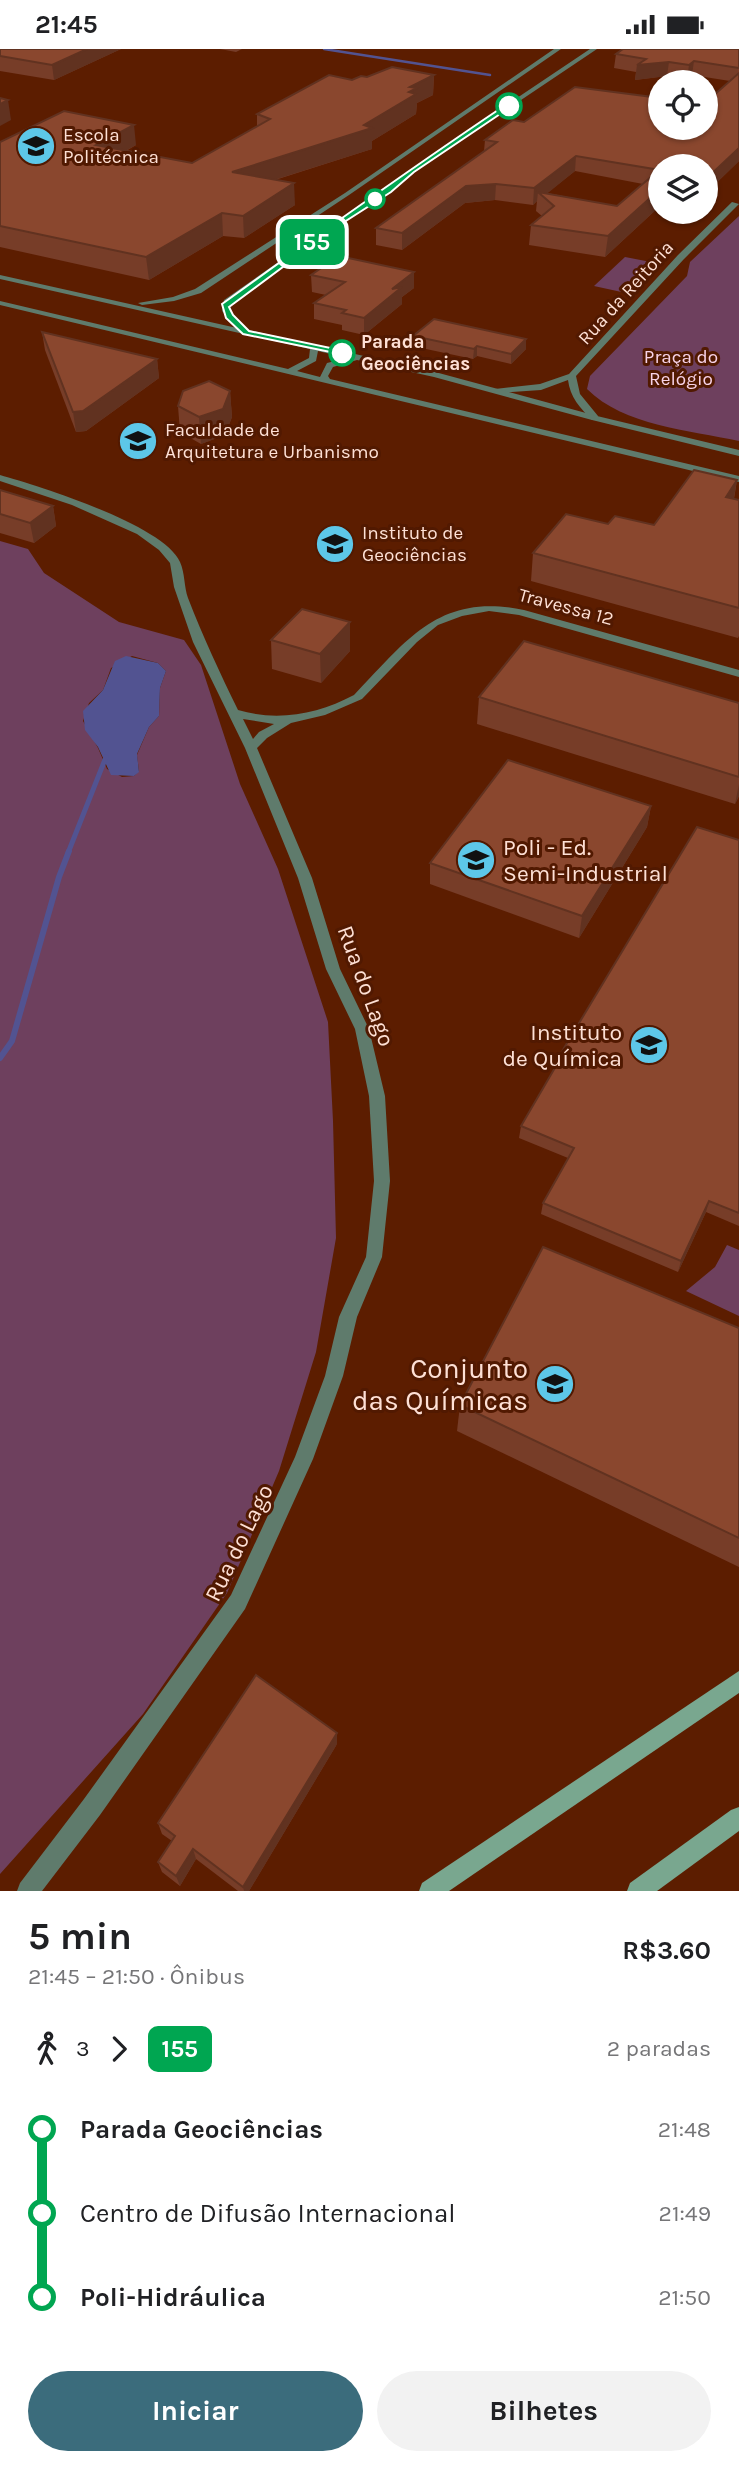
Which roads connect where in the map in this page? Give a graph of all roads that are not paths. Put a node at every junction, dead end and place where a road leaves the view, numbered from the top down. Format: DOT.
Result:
graph roads {
  1 [pos="558,49"];
  2 [pos="594,49"];
  3 [pos="517,78"];
  4 [pos="548,81"];
  5 [pos="508,85"];
  6 [pos="536,89"];
  7 [pos="428,138"];
  8 [pos="457,142"];
  9 [pos="416,145"];
  10 [pos="443,150"];
  11 [pos="366,190"];
  12 [pos="388,190"];
  13 [pos="376,199"];
  14 [pos="735,204"];
  15 [pos="277,238"];
  16 [pos="307,246"];
  17 [pos="0,277"];
  18 [pos="0,303"];
  19 [pos="127,304"];
  20 [pos="246,333"];
  21 [pos="314,347"];
  22 [pos="360,357"];
  23 [pos="289,372"];
  24 [pos="572,376"];
  25 [pos="327,381"];
  26 [pos="498,391"];
  27 [pos="595,418"];
  28 [pos="720,449"];
  29 [pos="739,453"];
  30 [pos="739,468"];
  31 [pos="707,471"];
  32 [pos="0,478"];
  33 [pos="739,478"];
  34 [pos="739,674"];
  35 [pos="236,713"];
  36 [pos="289,721"];
  37 [pos="251,748"];
  38 [pos="739,1681"];
  39 [pos="739,1818"];
  40 [pos="28,1891"];
  41 [pos="430,1891"];
  42 [pos="638,1891"];
  1 -- 3 [label="street"];
  2 -- 4 [label="street"];
  3 -- 4 [label="street"];
  3 -- 5 [label="street"];
  4 -- 6 [label="street"];
  5 -- 6 [label="street"];
  5 -- 7 [label="street"];
  6 -- 8 [label="street"];
  7 -- 8 [label="street"];
  7 -- 9 [label="street"];
  8 -- 10 [label="street"];
  9 -- 10 [label="street"];
  9 -- 11 [label="street"];
  10 -- 12 [label="street"];
  11 -- 12 [label="street"];
  11 -- 13 [label="street"];
  11 -- 15 [label="street"];
  12 -- 13 [label="street"];
  13 -- 16 [label="street"];
  14 -- 24 [label="street, Rua da Reitoria"];
  15 -- 16 [label="street"];
  15 -- 19 [label="street"];
  16 -- 20 [label="street"];
  17 -- 19 [label="street"];
  18 -- 23 [label="street"];
  19 -- 20 [label="street"];
  20 -- 21 [label="street"];
  21 -- 22 [label="street"];
  21 -- 23 [label="street"];
  22 -- 25 [label="street"];
  22 -- 26 [label="street"];
  23 -- 25 [label="street"];
  24 -- 26 [label="street, Rua da Reitoria"];
  24 -- 27 [label="street, Rua da Reitoria"];
  25 -- 31 [label="street"];
  26 -- 27 [label="street"];
  27 -- 28 [label="street"];
  28 -- 29 [label="street"];
  28 -- 31 [label="street"];
  30 -- 33 [label="street"];
  31 -- 33 [label="street"];
  32 -- 35 [label="street, Rua do Lago"];
  34 -- 36 [label="street, Travessa 12"];
  35 -- 36 [label="street, Travessa 12"];
  35 -- 37 [label="street, Rua do Lago"];
  36 -- 37 [label="street, Travessa 12"];
  37 -- 40 [label="street, Rua do Lago"];
  38 -- 41 [label="main road"];
  39 -- 42 [label="main road"];
}
